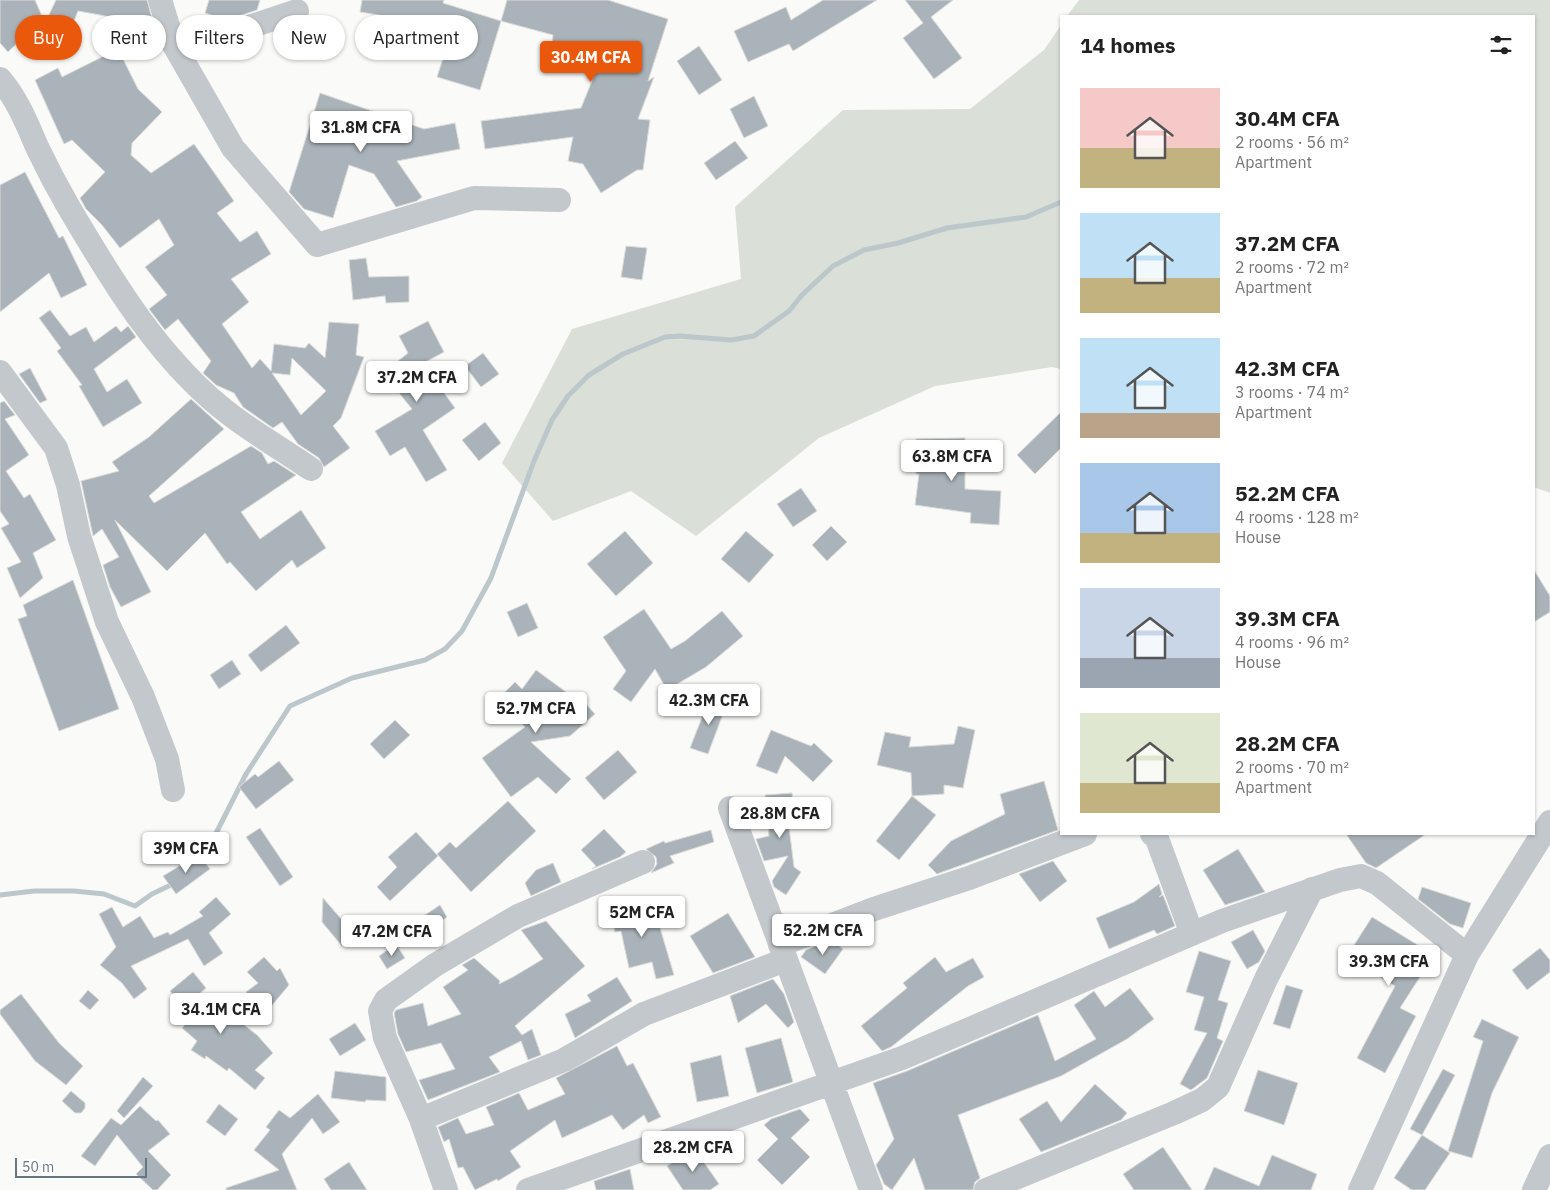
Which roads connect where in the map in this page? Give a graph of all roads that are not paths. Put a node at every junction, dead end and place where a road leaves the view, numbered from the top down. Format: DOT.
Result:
graph roads {
  1 [pos="160,0"];
  2 [pos="297,11"];
  3 [pos="174,44"];
  4 [pos="0,80"];
  5 [pos="559,200"];
  6 [pos="0,372"];
  7 [pos="311,469"];
  8 [pos="173,790"];
  9 [pos="730,808"];
  10 [pos="1550,822"];
  11 [pos="1081,835"];
  12 [pos="1154,835"];
  13 [pos="643,862"];
  14 [pos="1312,889"];
  15 [pos="1192,934"];
  16 [pos="783,953"];
  17 [pos="1467,955"];
  18 [pos="831,1083"];
  19 [pos="421,1119"];
  20 [pos="1550,1156"];
  21 [pos="446,1190"];
  22 [pos="528,1190"];
  23 [pos="871,1190"];
  24 [pos="986,1190"];
  25 [pos="1360,1190"];
  26 [pos="1534,1190"];
  1 -- 3 [label="street"];
  2 -- 3 [label="street"];
  3 -- 5 [label="street"];
  4 -- 7 [label="street"];
  6 -- 8 [label="street"];
  9 -- 16 [label="street"];
  10 -- 17 [label="street"];
  11 -- 16 [label="street"];
  12 -- 15 [label="street"];
  13 -- 19 [label="street"];
  14 -- 15 [label="street"];
  14 -- 17 [label="street"];
  14 -- 24 [label="street"];
  15 -- 18 [label="street"];
  16 -- 18 [label="street"];
  16 -- 19 [label="street"];
  17 -- 25 [label="street"];
  18 -- 22 [label="street"];
  18 -- 23 [label="street"];
  19 -- 21 [label="street"];
  20 -- 26 [label="street"];
}
